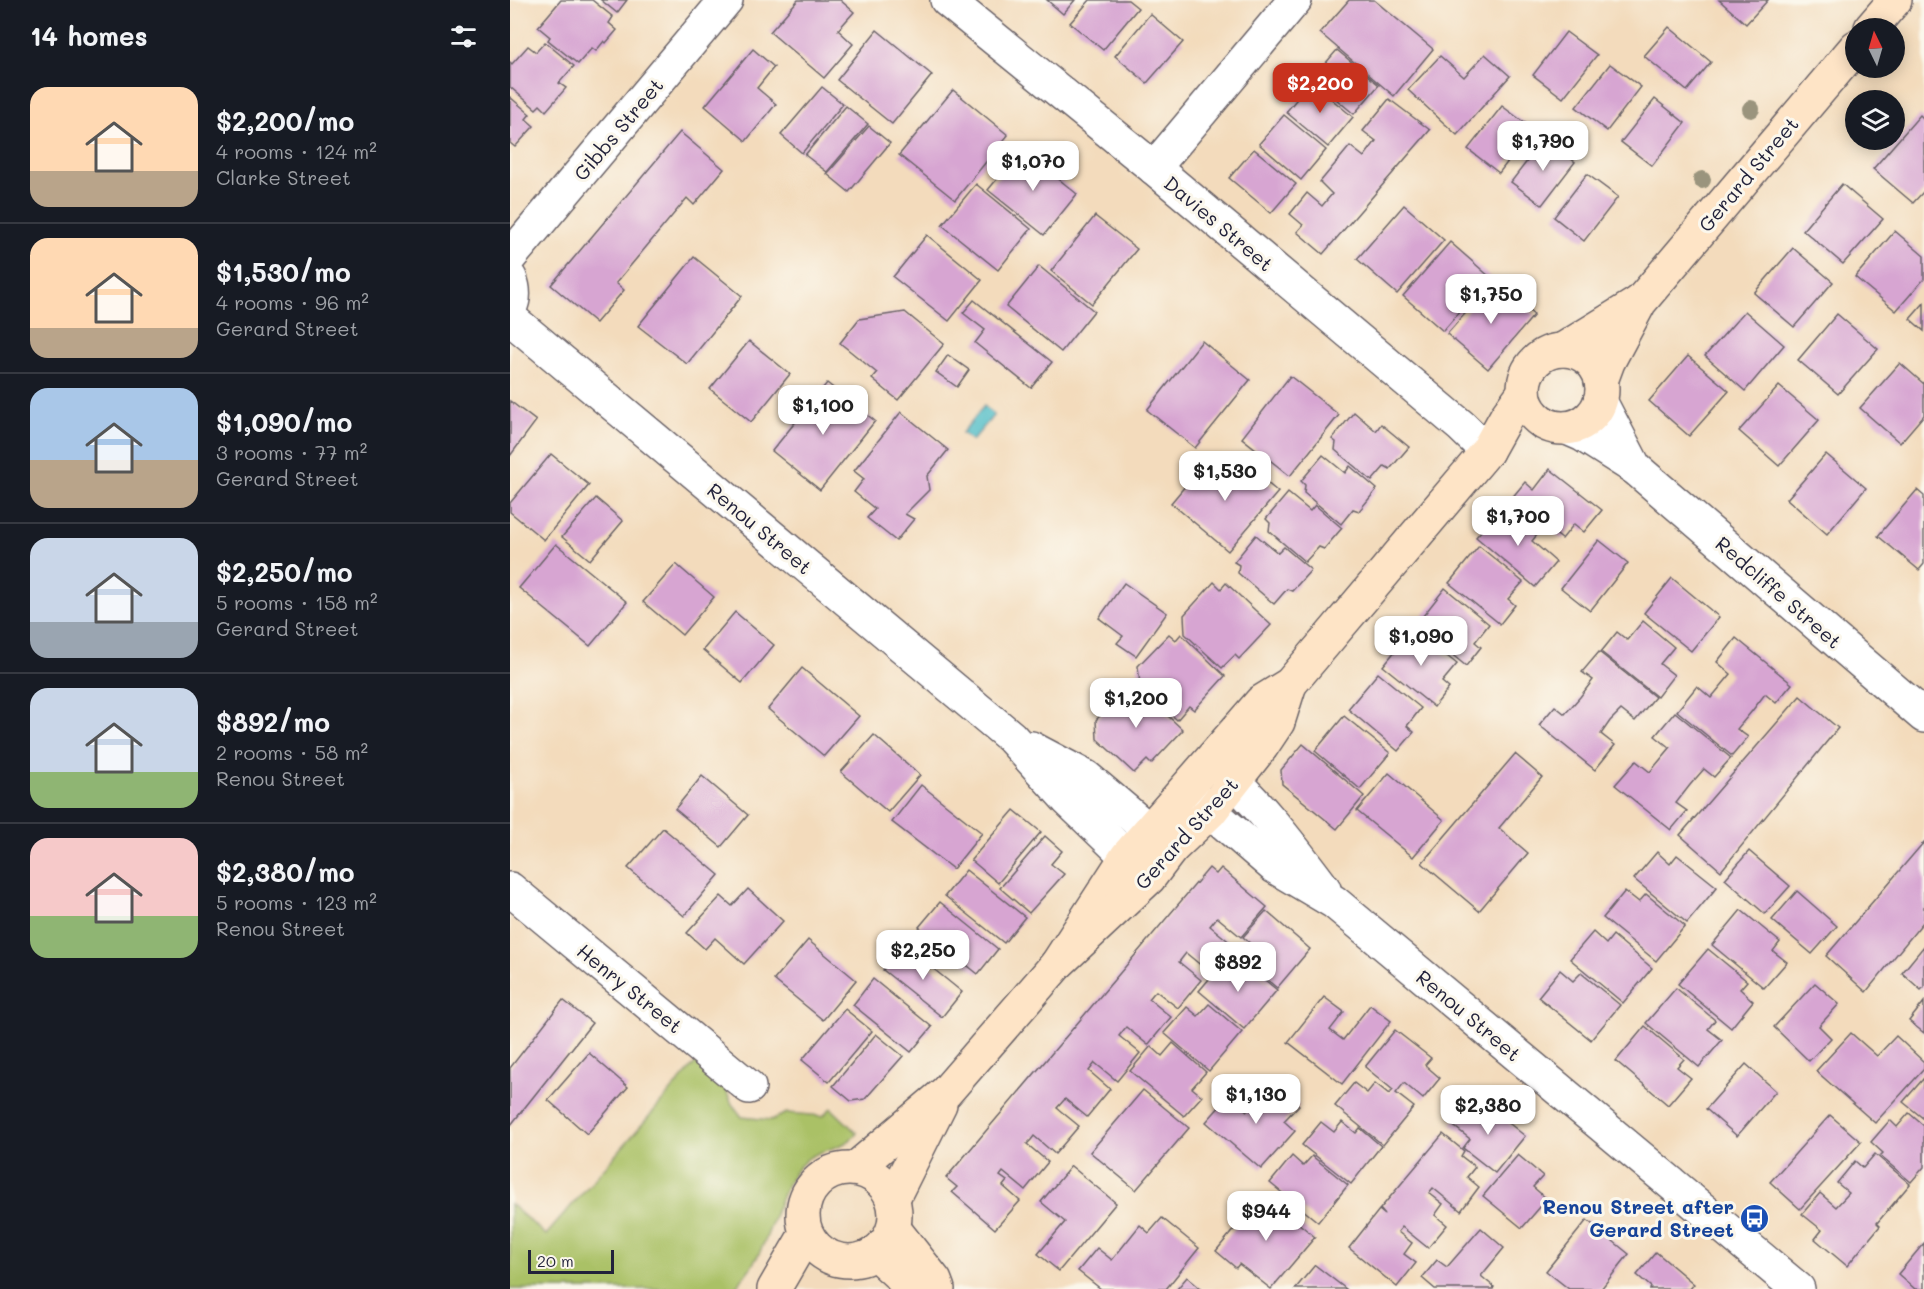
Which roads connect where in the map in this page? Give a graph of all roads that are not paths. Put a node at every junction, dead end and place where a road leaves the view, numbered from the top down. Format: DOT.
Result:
graph roads {
  1 [pos="726,0"];
  2 [pos="947,0"];
  3 [pos="1295,0"];
  4 [pos="1895,0"];
  5 [pos="1880,18"];
  6 [pos="1845,60"];
  7 [pos="1154,168"];
  8 [pos="510,257"];
  9 [pos="510,278"];
  10 [pos="1640,302"];
  11 [pos="510,308"];
  12 [pos="510,318"];
  13 [pos="1562,350"];
  14 [pos="1601,391"];
  15 [pos="1524,392"];
  16 [pos="1557,427"];
  17 [pos="1487,451"];
  18 [pos="1635,468"];
  19 [pos="1290,684"];
  20 [pos="1924,716"];
  21 [pos="1011,737"];
  22 [pos="1211,760"];
  23 [pos="1235,781"];
  24 [pos="1185,789"];
  25 [pos="1210,812"];
  26 [pos="1160,839"];
  27 [pos="1138,867"];
  28 [pos="510,890"];
  29 [pos="1334,902"];
  30 [pos="750,1087"];
  31 [pos="946,1092"];
  32 [pos="856,1168"];
  33 [pos="888,1227"];
  34 [pos="806,1234"];
  35 [pos="830,1258"];
  36 [pos="774,1289"];
  37 [pos="792,1289"];
  38 [pos="909,1289"];
  39 [pos="938,1289"];
  40 [pos="1798,1289"];
  1 -- 8 [label="street, Gibbs Street"];
  2 -- 7 [label="street, Davies Street"];
  3 -- 7 [label="street"];
  4 -- 5 [label="street"];
  6 -- 10 [label="street, Gerard Street"];
  7 -- 17 [label="street, Davies Street"];
  9 -- 11 [label="street"];
  10 -- 13 [label="street, Gerard Street"];
  10 -- 14 [label="street, Gerard Street"];
  12 -- 21 [label="street, Renou Street"];
  13 -- 14 [label="street"];
  13 -- 15 [label="street"];
  14 -- 16 [label="street"];
  14 -- 18 [label="street, Redcliffe Street"];
  15 -- 16 [label="street"];
  15 -- 17 [label="street, Gerard Street"];
  16 -- 17 [label="street, Gerard Street"];
  16 -- 18 [label="street, Redcliffe Street"];
  17 -- 19 [label="street, Gerard Street"];
  18 -- 20 [label="street, Redcliffe Street"];
  19 -- 22 [label="street, Gerard Street"];
  19 -- 23 [label="street, Gerard Street"];
  21 -- 26 [label="street, Renou Street"];
  21 -- 27 [label="street, Renou Street"];
  22 -- 23 [label="street, Renou Street"];
  22 -- 24 [label="street, Gerard Street"];
  23 -- 25 [label="street, Gerard Street"];
  23 -- 29 [label="street, Renou Street"];
  24 -- 25 [label="street, Renou Street"];
  24 -- 26 [label="street, Gerard Street"];
  25 -- 26 [label="street, Gerard Street"];
  25 -- 29 [label="street, Renou Street"];
  26 -- 27 [label="street, Gerard Street"];
  27 -- 31 [label="street, Gerard Street"];
  28 -- 30 [label="street, Henry Street"];
  29 -- 40 [label="street, Renou Street"];
  31 -- 32 [label="street, Gerard Street"];
  31 -- 33 [label="street, Gerard Street"];
  32 -- 33 [label="street"];
  32 -- 34 [label="street"];
  33 -- 35 [label="street"];
  33 -- 38 [label="street"];
  33 -- 39 [label="street"];
  34 -- 35 [label="street"];
  34 -- 36 [label="street"];
  35 -- 37 [label="street"];
}
